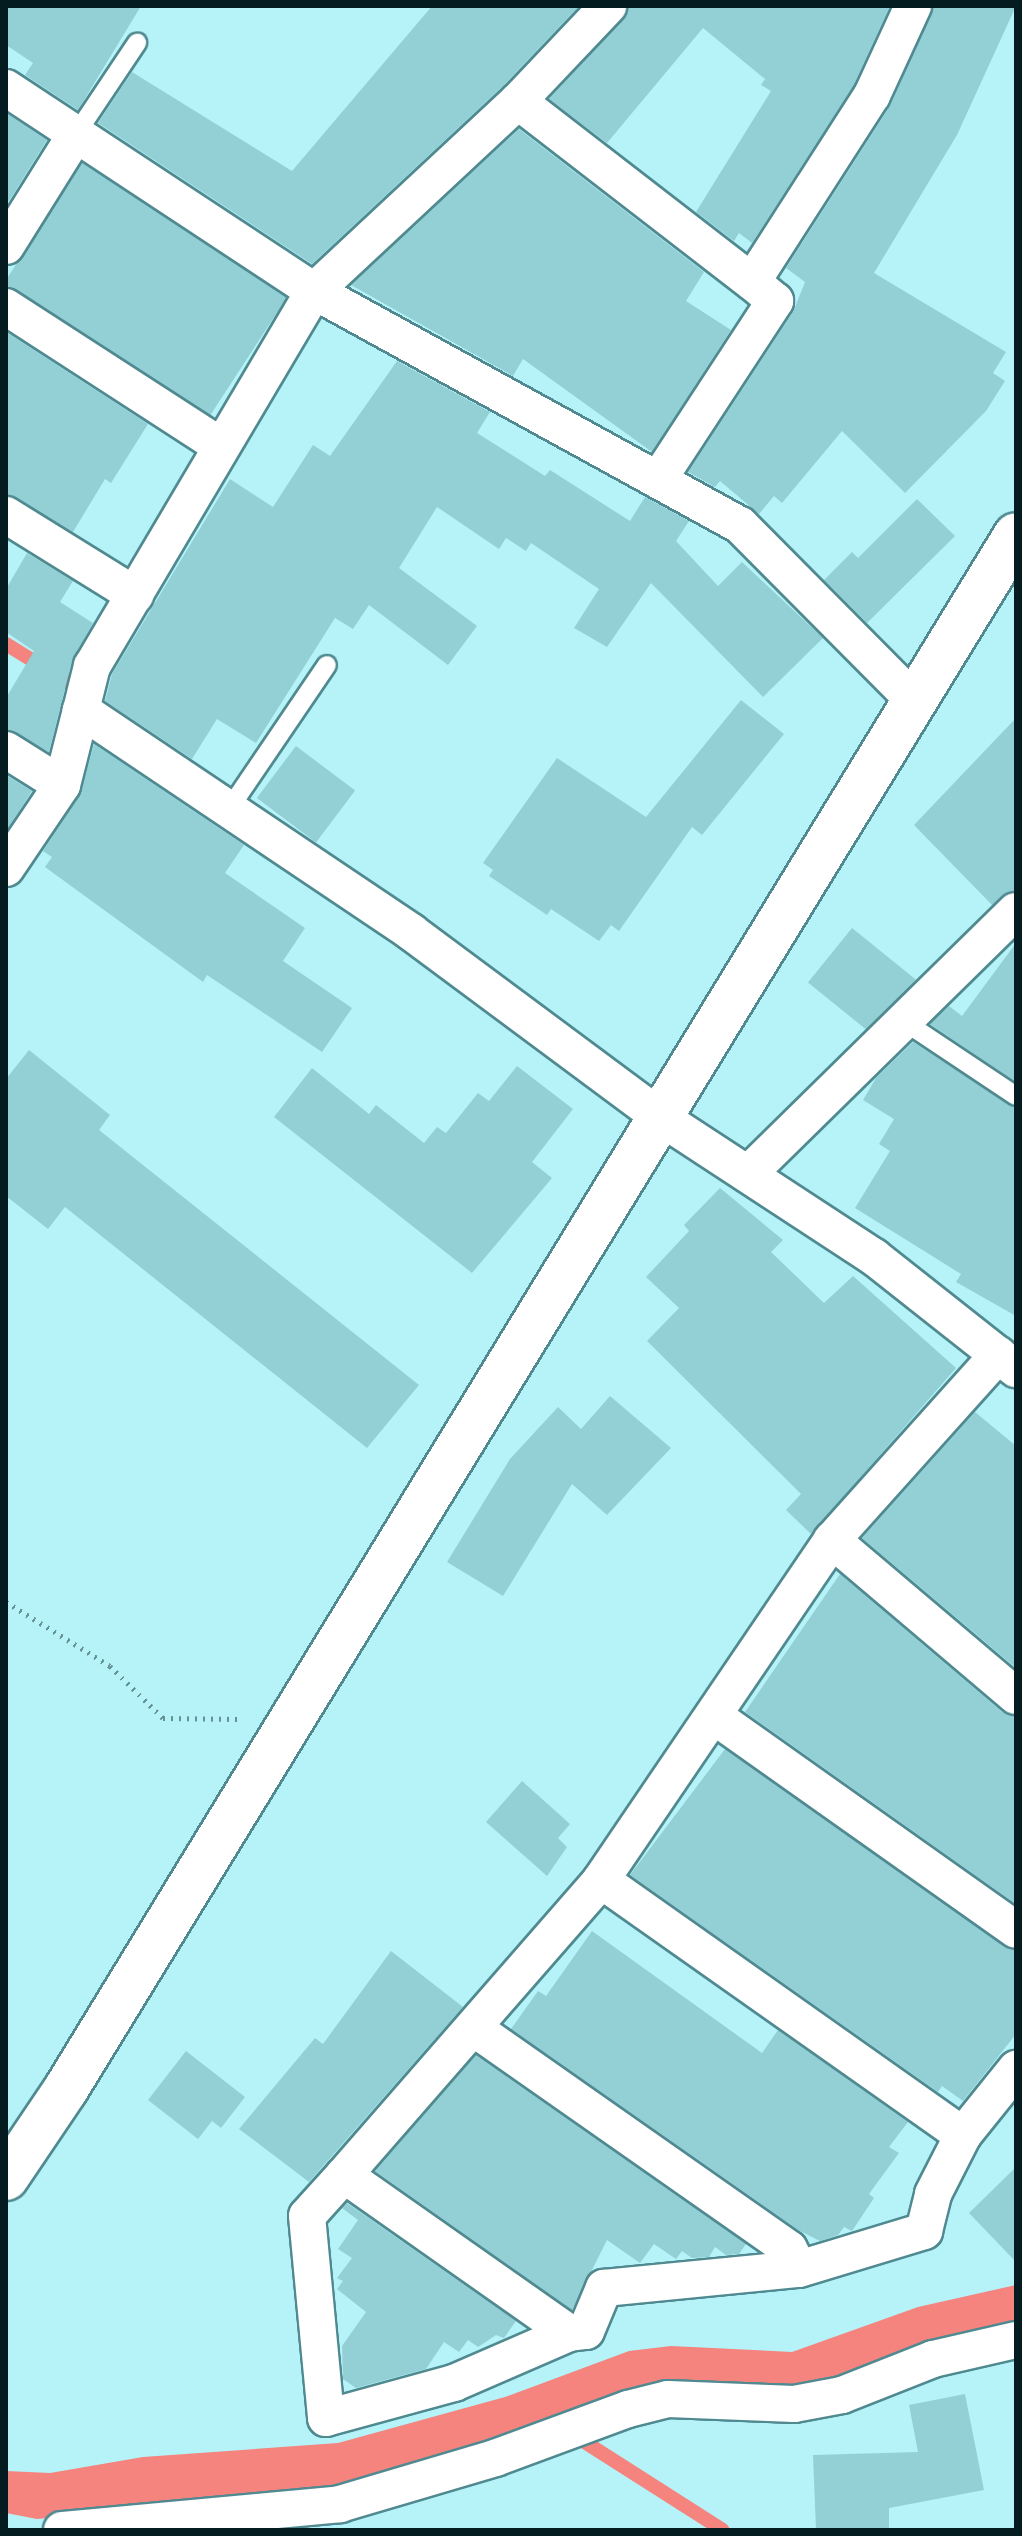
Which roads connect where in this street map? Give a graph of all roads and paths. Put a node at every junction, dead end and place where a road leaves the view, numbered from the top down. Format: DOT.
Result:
graph roads {
  1 [pos="608,6"];
  2 [pos="913,6"];
  3 [pos="137,43"];
  4 [pos="6,88"];
  5 [pos="518,101"];
  6 [pos="76,134"];
  7 [pos="6,246"];
  8 [pos="752,282"];
  9 [pos="314,291"];
  10 [pos="6,307"];
  11 [pos="221,446"];
  12 [pos="658,480"];
  13 [pos="6,515"];
  14 [pos="1016,535"];
  15 [pos="135,595"];
  16 [pos="327,665"];
  17 [pos="915,701"];
  18 [pos="81,710"];
  19 [pos="6,750"];
  20 [pos="62,785"];
  21 [pos="229,809"];
  22 [pos="6,868"];
  23 [pos="1016,911"];
  24 [pos="905,1022"];
  25 [pos="1016,1096"];
  26 [pos="663,1119"];
  27 [pos="748,1174"];
  28 [pos="1007,1362"];
  29 [pos="832,1540"];
  30 [pos="6,1602"];
  31 [pos="1016,1696"];
  32 [pos="714,1716"];
  33 [pos="293,1720"];
  34 [pos="601,1880"];
  35 [pos="1016,1930"];
  36 [pos="475,2029"];
  37 [pos="1016,2069"];
  38 [pos="963,2135"];
  39 [pos="344,2175"];
  40 [pos="6,2178"];
  41 [pos="799,2269"];
  42 [pos="569,2333"];
  43 [pos="1016,2340"];
  44 [pos="62,2530"];
  1 -- 5 [label="street"];
  2 -- 8 [label="street"];
  3 -- 6 [label="lane"];
  4 -- 6 [label="street"];
  5 -- 8 [label="street"];
  5 -- 9 [label="street"];
  6 -- 7 [label="street"];
  6 -- 9 [label="street"];
  8 -- 12 [label="street"];
  9 -- 11 [label="street"];
  9 -- 12 [label="street"];
  10 -- 11 [label="street"];
  11 -- 15 [label="street"];
  12 -- 17 [label="street"];
  13 -- 15 [label="street"];
  14 -- 17 [label="street"];
  15 -- 18 [label="street"];
  16 -- 21 [label="lane"];
  17 -- 26 [label="street"];
  18 -- 20 [label="street"];
  18 -- 21 [label="street"];
  19 -- 20 [label="street"];
  20 -- 22 [label="street"];
  21 -- 26 [label="street"];
  23 -- 24 [label="street"];
  24 -- 25 [label="lane"];
  24 -- 27 [label="street"];
  26 -- 27 [label="street"];
  26 -- 33 [label="street"];
  27 -- 28 [label="street"];
  28 -- 29 [label="street"];
  29 -- 31 [label="street"];
  29 -- 32 [label="street"];
  30 -- 33 [label="path"];
  32 -- 34 [label="street"];
  32 -- 35 [label="street"];
  33 -- 40 [label="street"];
  34 -- 36 [label="street"];
  34 -- 38 [label="street"];
  36 -- 39 [label="street"];
  36 -- 41 [label="street"];
  37 -- 38 [label="street"];
  38 -- 41 [label="street"];
  39 -- 42 [label="street"];
  39 -- 42 [label="street"];
  41 -- 42 [label="street"];
  43 -- 44 [label="street"];
}
